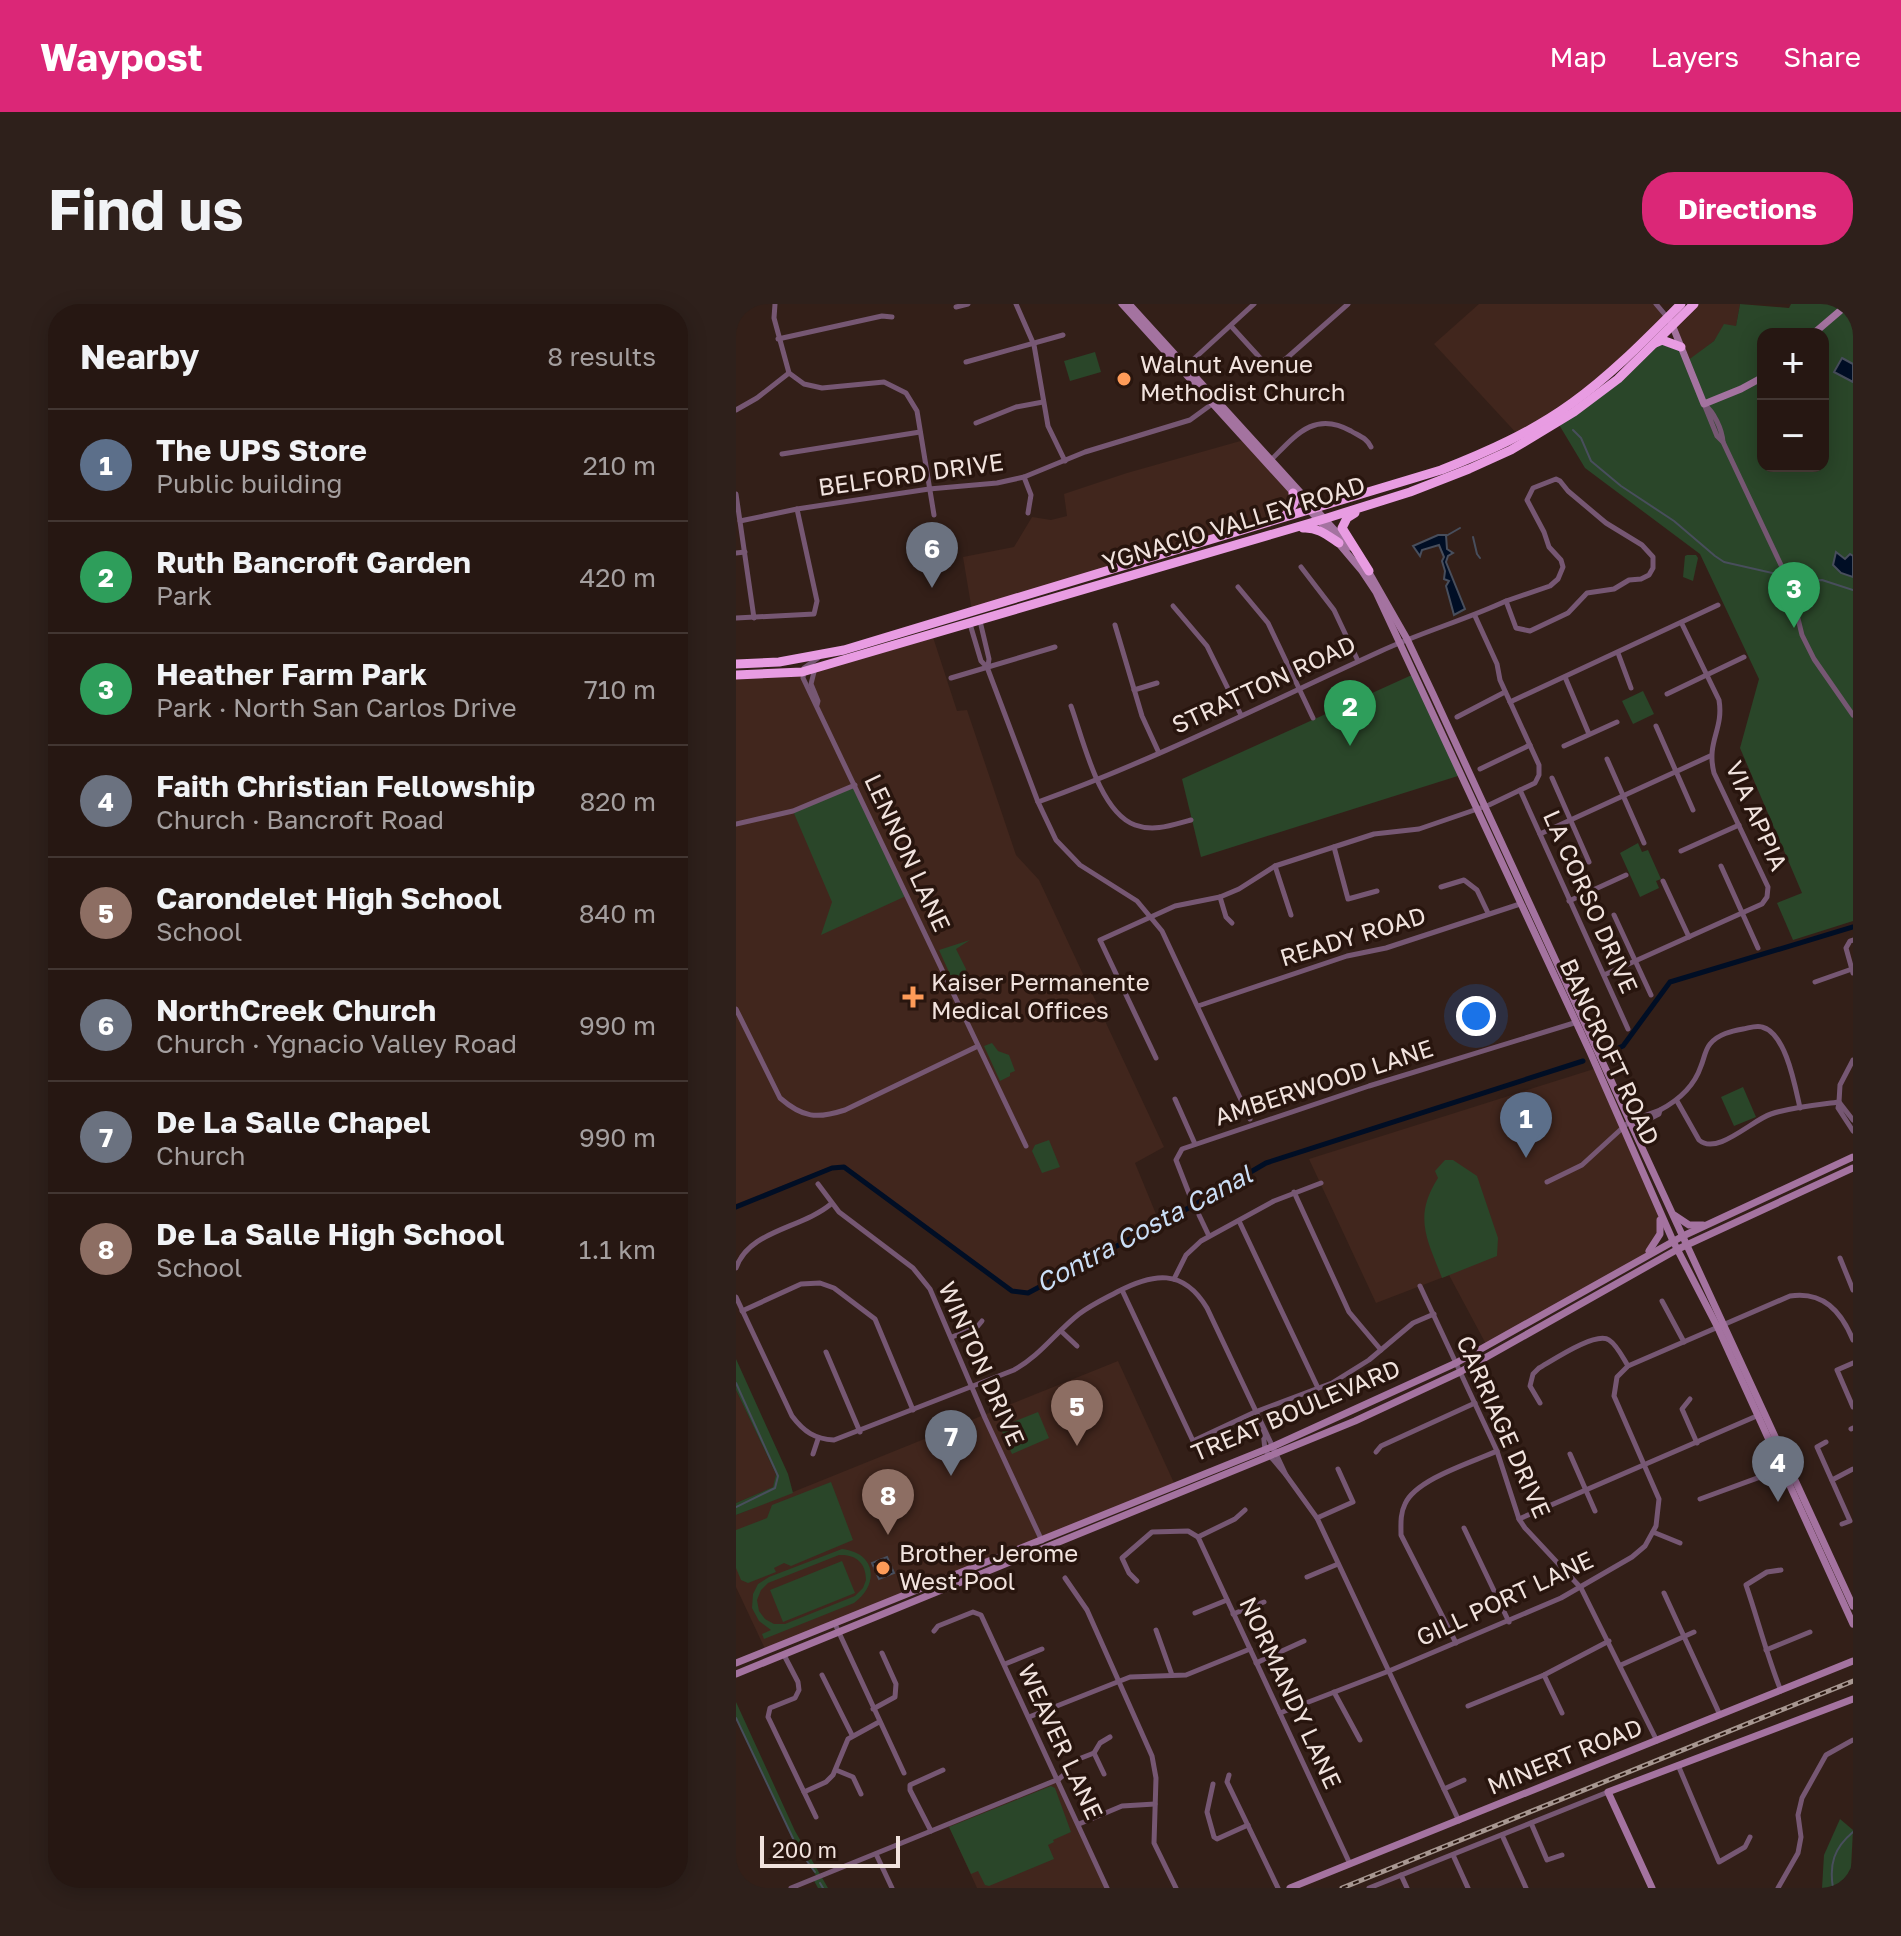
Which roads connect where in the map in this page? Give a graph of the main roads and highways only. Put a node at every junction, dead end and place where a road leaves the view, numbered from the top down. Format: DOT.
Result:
graph roads {
  1 [pos="1122,304"];
  2 [pos="1129,304"];
  3 [pos="1681,304"];
  4 [pos="1694,304"];
  5 [pos="1850,305"];
  6 [pos="1670,321"];
  7 [pos="1821,328"];
  8 [pos="1655,343"];
  9 [pos="1681,347"];
  10 [pos="1184,368"];
  11 [pos="1757,380"];
  12 [pos="1594,386"];
  13 [pos="1576,411"];
  14 [pos="1296,492"];
  15 [pos="1381,501"];
  16 [pos="1330,503"];
  17 [pos="1311,508"];
  18 [pos="1284,517"];
  19 [pos="1322,520"];
  20 [pos="1276,532"];
  21 [pos="1339,543"];
  22 [pos="1369,571"];
  23 [pos="1403,641"];
  24 [pos="736,664"];
  25 [pos="736,675"];
  26 [pos="1481,808"];
  27 [pos="1574,1023"];
  28 [pos="1589,1033"];
  29 [pos="1853,1157"];
  30 [pos="1853,1168"];
  31 [pos="1659,1209"];
  32 [pos="1673,1215"];
  33 [pos="1705,1225"];
  34 [pos="1683,1236"];
  35 [pos="1673,1241"];
  36 [pos="1687,1245"];
  37 [pos="1678,1249"];
  38 [pos="1644,1257"];
  39 [pos="1721,1327"];
  40 [pos="1760,1415"];
  41 [pos="1044,1545"];
  42 [pos="1853,1606"];
  43 [pos="1853,1624"];
  44 [pos="1853,1661"];
  45 [pos="736,1663"];
  46 [pos="736,1674"];
  47 [pos="1853,1699"];
  48 [pos="1290,1888"];
  49 [pos="1652,1888"];
  1 -- 10 [label="main road"];
  2 -- 10 [label="main road"];
  3 -- 6 [label="highway, YGNACIO VALLEY ROAD"];
  4 -- 6 [label="highway, YGNACIO VALLEY ROAD"];
  5 -- 7 [label="main road"];
  6 -- 8 [label="highway, YGNACIO VALLEY ROAD"];
  6 -- 9 [label="main road"];
  6 -- 12 [label="highway, YGNACIO VALLEY ROAD"];
  8 -- 9 [label="highway"];
  8 -- 13 [label="highway, YGNACIO VALLEY ROAD"];
  9 -- 11 [label="main road"];
  10 -- 14 [label="main road, BANCROFT ROAD"];
  12 -- 13 [label="highway"];
  12 -- 16 [label="highway, YGNACIO VALLEY ROAD"];
  13 -- 15 [label="highway, YGNACIO VALLEY ROAD"];
  14 -- 16 [label="main road"];
  14 -- 17 [label="main road, BANCROFT ROAD"];
  14 -- 18 [label="highway"];
  15 -- 19 [label="highway, YGNACIO VALLEY ROAD"];
  15 -- 22 [label="highway"];
  16 -- 17 [label="highway, YGNACIO VALLEY ROAD"];
  17 -- 18 [label="highway, YGNACIO VALLEY ROAD"];
  17 -- 19 [label="main road, BANCROFT ROAD"];
  18 -- 24 [label="highway, YGNACIO VALLEY ROAD"];
  19 -- 20 [label="highway, YGNACIO VALLEY ROAD"];
  19 -- 21 [label="main road, BANCROFT ROAD"];
  19 -- 22 [label="main road, BANCROFT ROAD"];
  20 -- 21 [label="highway"];
  20 -- 25 [label="highway, YGNACIO VALLEY ROAD"];
  21 -- 23 [label="main road, BANCROFT ROAD"];
  22 -- 23 [label="main road, BANCROFT ROAD"];
  23 -- 26 [label="main road, BANCROFT ROAD"];
  26 -- 27 [label="main road, BANCROFT ROAD"];
  26 -- 28 [label="main road, BANCROFT ROAD"];
  27 -- 28 [label="main road"];
  27 -- 31 [label="main road, BANCROFT ROAD"];
  28 -- 32 [label="main road, BANCROFT ROAD"];
  29 -- 33 [label="main road, TREAT BOULEVARD"];
  30 -- 36 [label="main road, TREAT BOULEVARD"];
  31 -- 35 [label="main road, BANCROFT ROAD"];
  31 -- 38 [label="main road"];
  32 -- 33 [label="main road"];
  32 -- 34 [label="main road, BANCROFT ROAD"];
  33 -- 34 [label="main road, TREAT BOULEVARD"];
  34 -- 35 [label="main road, TREAT BOULEVARD"];
  34 -- 36 [label="main road, BANCROFT ROAD"];
  35 -- 37 [label="main road, BANCROFT ROAD"];
  35 -- 38 [label="main road, TREAT BOULEVARD"];
  36 -- 37 [label="main road, TREAT BOULEVARD"];
  36 -- 39 [label="main road, BANCROFT ROAD"];
  37 -- 39 [label="main road, BANCROFT ROAD"];
  37 -- 41 [label="main road, TREAT BOULEVARD"];
  38 -- 41 [label="main road, TREAT BOULEVARD"];
  39 -- 40 [label="main road, BANCROFT ROAD"];
  40 -- 42 [label="main road, BANCROFT ROAD"];
  40 -- 43 [label="main road, BANCROFT ROAD"];
  41 -- 45 [label="main road, TREAT BOULEVARD"];
  41 -- 46 [label="main road, TREAT BOULEVARD"];
  44 -- 48 [label="main road, MINERT ROAD"];
  47 -- 49 [label="main road"];
}
